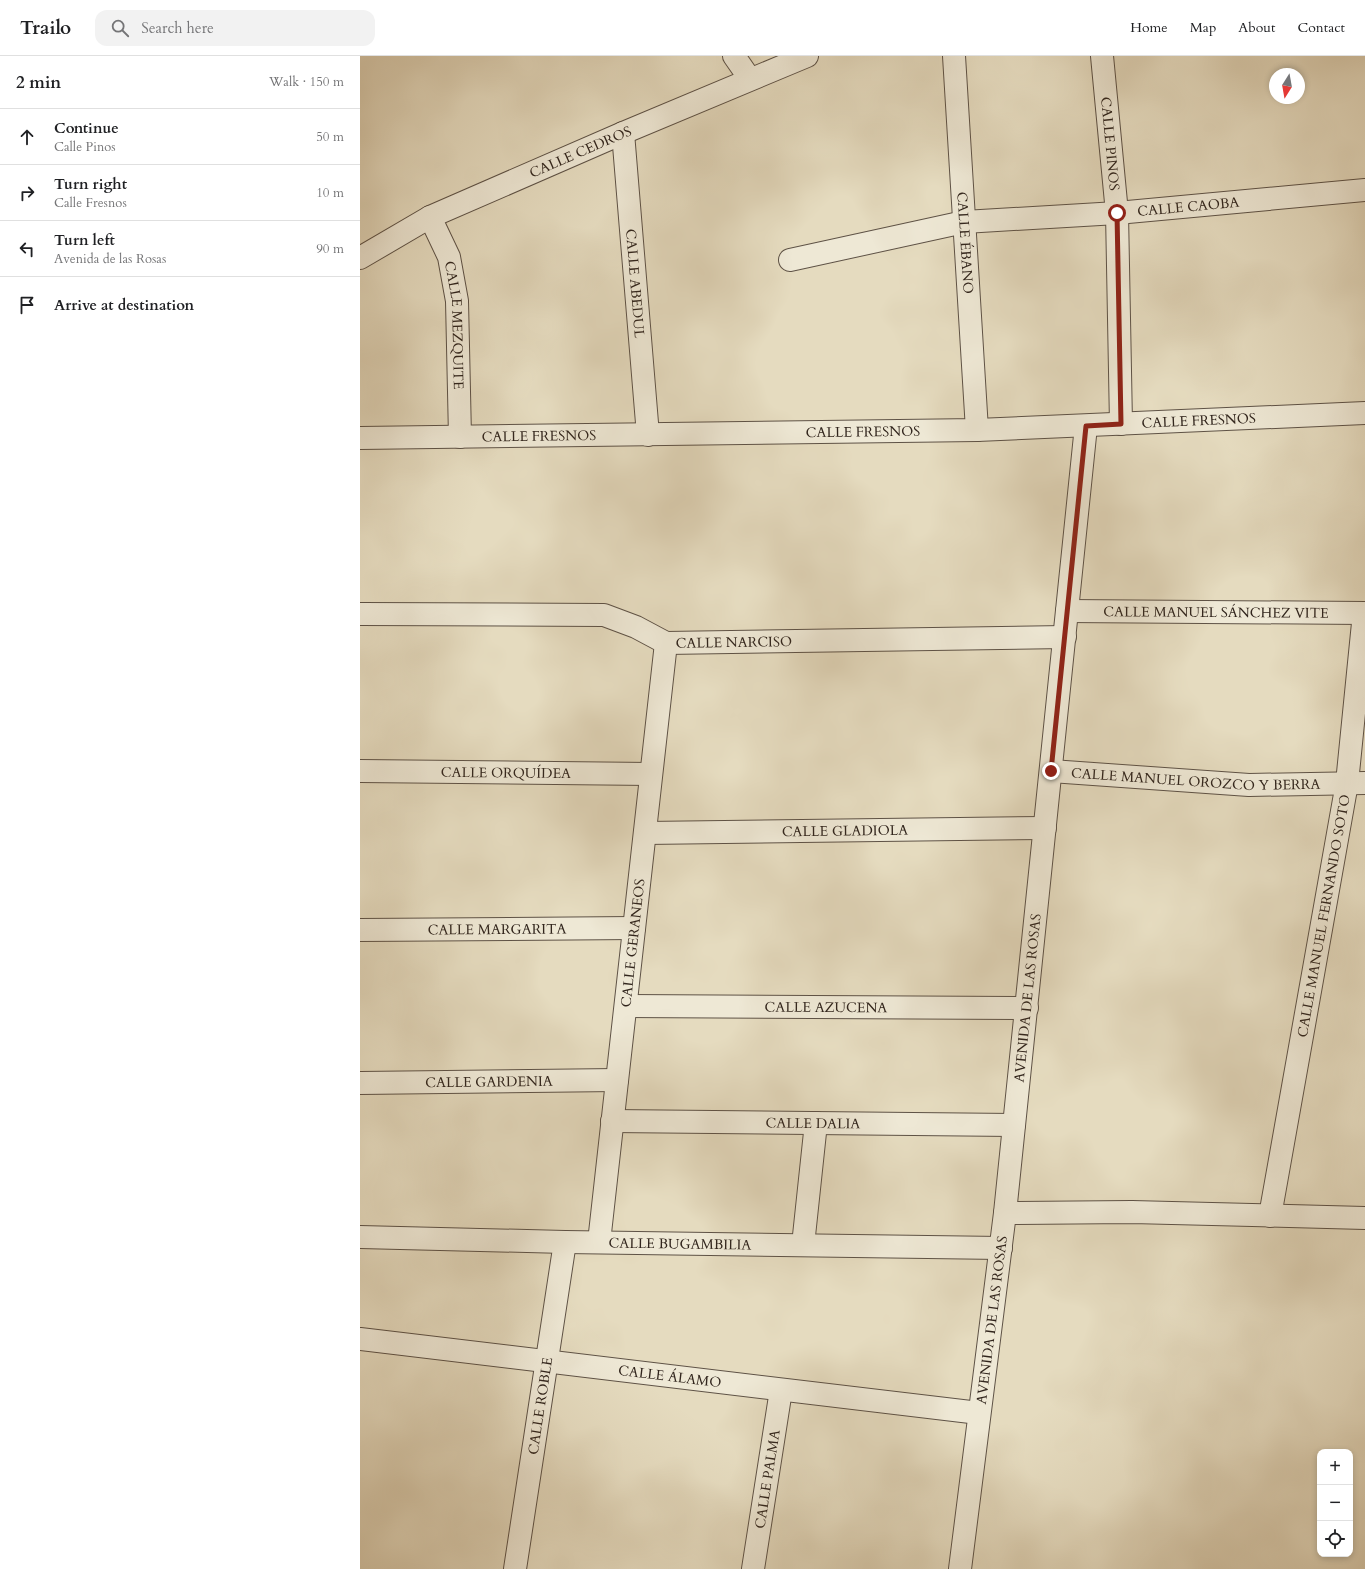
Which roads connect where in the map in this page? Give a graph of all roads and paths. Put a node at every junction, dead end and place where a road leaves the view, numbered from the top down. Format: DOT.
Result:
graph roads {
  1 [pos="734,56"];
  2 [pos="807,56"];
  3 [pos="954,56"];
  4 [pos="1102,56"];
  5 [pos="750,79"];
  6 [pos="624,133"];
  7 [pos="1365,190"];
  8 [pos="1117,213"];
  9 [pos="430,217"];
  10 [pos="964,222"];
  11 [pos="360,258"];
  12 [pos="790,260"];
  13 [pos="1365,413"];
  14 [pos="1121,424"];
  15 [pos="1086,426"];
  16 [pos="977,430"];
  17 [pos="648,435"];
  18 [pos="460,437"];
  19 [pos="360,438"];
  20 [pos="1067,611"];
  21 [pos="1365,613"];
  22 [pos="360,614"];
  23 [pos="1065,637"];
  24 [pos="666,643"];
  25 [pos="360,771"];
  26 [pos="1051,771"];
  27 [pos="651,774"];
  28 [pos="1356,783"];
  29 [pos="1045,828"];
  30 [pos="645,833"];
  31 [pos="634,928"];
  32 [pos="360,930"];
  33 [pos="626,1006"];
  34 [pos="1026,1008"];
  35 [pos="617,1080"];
  36 [pos="360,1083"];
  37 [pos="612,1121"];
  38 [pos="816,1123"];
  39 [pos="1014,1125"];
  40 [pos="1005,1214"];
  41 [pos="1270,1216"];
  42 [pos="1365,1218"];
  43 [pos="360,1237"];
  44 [pos="566,1242"];
  45 [pos="599,1242"];
  46 [pos="803,1245"];
  47 [pos="1001,1248"];
  48 [pos="360,1339"];
  49 [pos="546,1362"];
  50 [pos="781,1390"];
  51 [pos="979,1413"];
  52 [pos="515,1569"];
  53 [pos="753,1569"];
  54 [pos="960,1569"];
  1 -- 5 [label="street"];
  2 -- 5 [label="street, CALLE CEDROS"];
  3 -- 10 [label="street, CALLE ÉBANO"];
  4 -- 8 [label="street, CALLE PINOS"];
  5 -- 6 [label="street, CALLE CEDROS"];
  6 -- 9 [label="street, CALLE CEDROS"];
  6 -- 17 [label="street, CALLE ABEDUL"];
  7 -- 8 [label="street, CALLE CAOBA"];
  8 -- 10 [label="street, CALLE CAOBA"];
  8 -- 14 [label="street, CALLE PINOS"];
  9 -- 11 [label="street, CALLE CEDROS"];
  9 -- 18 [label="street, CALLE MEZQUITE"];
  10 -- 12 [label="street, CALLE CAOBA"];
  10 -- 16 [label="street, CALLE ÉBANO"];
  13 -- 14 [label="street, CALLE FRESNOS"];
  14 -- 15 [label="street, CALLE FRESNOS"];
  15 -- 16 [label="street, CALLE FRESNOS"];
  15 -- 20 [label="street, AVENIDA DE LAS ROSAS"];
  16 -- 17 [label="street, CALLE FRESNOS"];
  17 -- 18 [label="street, CALLE FRESNOS"];
  18 -- 19 [label="street, CALLE FRESNOS"];
  20 -- 21 [label="street, CALLE MANUEL SÁNCHEZ VITE"];
  20 -- 23 [label="street, AVENIDA DE LAS ROSAS"];
  21 -- 28 [label="street, CALLE MANUEL FERNANDO SOTO"];
  22 -- 24 [label="street, CALLE NARCISO"];
  23 -- 24 [label="street, CALLE NARCISO"];
  23 -- 26 [label="street, AVENIDA DE LAS ROSAS"];
  24 -- 27 [label="street, CALLE GERANEOS"];
  25 -- 27 [label="street, CALLE ORQUÍDEA"];
  26 -- 28 [label="street, CALLE MANUEL OROZCO Y BERRA"];
  26 -- 29 [label="street, AVENIDA DE LAS ROSAS"];
  27 -- 30 [label="street, CALLE GERANEOS"];
  28 -- 41 [label="street, CALLE MANUEL FERNANDO SOTO"];
  29 -- 30 [label="street, CALLE GLADIOLA"];
  29 -- 34 [label="street, AVENIDA DE LAS ROSAS"];
  30 -- 31 [label="street, CALLE GERANEOS"];
  31 -- 32 [label="street, CALLE MARGARITA"];
  31 -- 33 [label="street, CALLE GERANEOS"];
  33 -- 34 [label="street, CALLE AZUCENA"];
  33 -- 35 [label="street, CALLE GERANEOS"];
  34 -- 39 [label="street, AVENIDA DE LAS ROSAS"];
  35 -- 36 [label="street, CALLE GARDENIA"];
  35 -- 37 [label="street, CALLE GERANEOS"];
  37 -- 38 [label="street, CALLE DALIA"];
  37 -- 45 [label="street, CALLE GERANEOS"];
  38 -- 39 [label="street, CALLE DALIA"];
  38 -- 46 [label="street"];
  39 -- 40 [label="street, AVENIDA DE LAS ROSAS"];
  40 -- 41 [label="street"];
  40 -- 47 [label="street, AVENIDA DE LAS ROSAS"];
  41 -- 42 [label="street"];
  43 -- 44 [label="street, CALLE BUGAMBILIA"];
  44 -- 45 [label="street, CALLE BUGAMBILIA"];
  44 -- 49 [label="street, CALLE ROBLE"];
  45 -- 46 [label="street, CALLE BUGAMBILIA"];
  46 -- 47 [label="street, CALLE BUGAMBILIA"];
  47 -- 51 [label="street, AVENIDA DE LAS ROSAS"];
  48 -- 49 [label="street, CALLE ÁLAMO"];
  49 -- 50 [label="street, CALLE ÁLAMO"];
  49 -- 52 [label="street, CALLE ROBLE"];
  50 -- 51 [label="street, CALLE ÁLAMO"];
  50 -- 53 [label="street, CALLE PALMA"];
  51 -- 54 [label="street, AVENIDA DE LAS ROSAS"];
}
